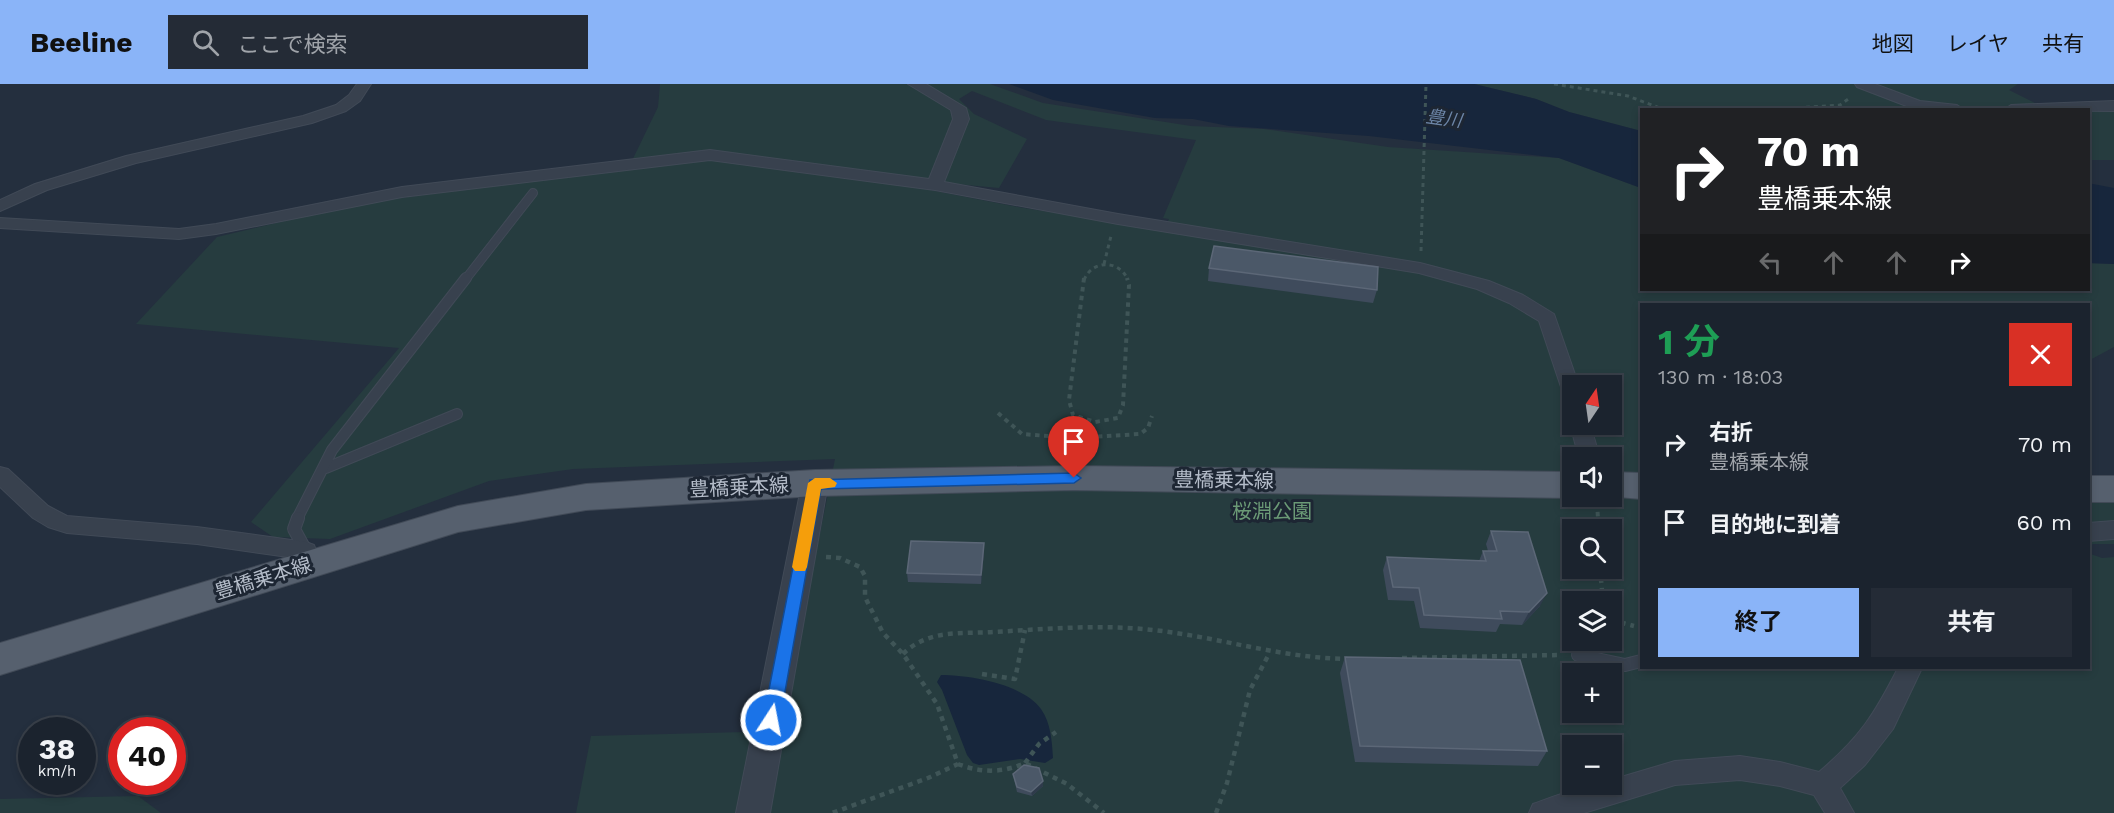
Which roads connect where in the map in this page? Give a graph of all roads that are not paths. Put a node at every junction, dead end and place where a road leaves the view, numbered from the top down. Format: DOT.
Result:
graph roads {
  1 [pos="364,84"];
  2 [pos="915,84"];
  3 [pos="1864,85"];
  4 [pos="2114,106"];
  5 [pos="1941,108"];
  6 [pos="2062,108"];
  7 [pos="935,185"];
  8 [pos="533,193"];
  9 [pos="0,206"];
  10 [pos="0,223"];
  11 [pos="1566,375"];
  12 [pos="458,414"];
  13 [pos="326,468"];
  14 [pos="0,475"];
  15 [pos="815,483"];
  16 [pos="1562,485"];
  17 [pos="1622,485"];
  18 [pos="1640,486"];
  19 [pos="2090,489"];
  20 [pos="2114,489"];
  21 [pos="2114,530"];
  22 [pos="2090,532"];
  23 [pos="308,557"];
  24 [pos="1578,655"];
  25 [pos="0,659"];
  26 [pos="1640,661"];
  27 [pos="1910,669"];
  28 [pos="1823,785"];
  29 [pos="753,813"];
  30 [pos="1543,813"];
  31 [pos="1840,813"];
  1 -- 9 [label="street"];
  2 -- 7 [label="street"];
  3 -- 5 [label="street"];
  4 -- 6 [label="street"];
  7 -- 10 [label="street"];
  7 -- 11 [label="street"];
  8 -- 13 [label="lane"];
  12 -- 13 [label="lane"];
  13 -- 23 [label="lane"];
  14 -- 23 [label="street"];
  15 -- 16 [label="main road, 豊橋乗本線"];
  15 -- 23 [label="main road, 豊橋乗本線"];
  15 -- 29 [label="street"];
  17 -- 18 [label="main road"];
  19 -- 20 [label="main road"];
  21 -- 22 [label="street"];
  23 -- 25 [label="main road, 豊橋乗本線"];
  24 -- 26 [label="lane"];
  27 -- 28 [label="street"];
  28 -- 30 [label="street"];
  28 -- 31 [label="street"];
}
